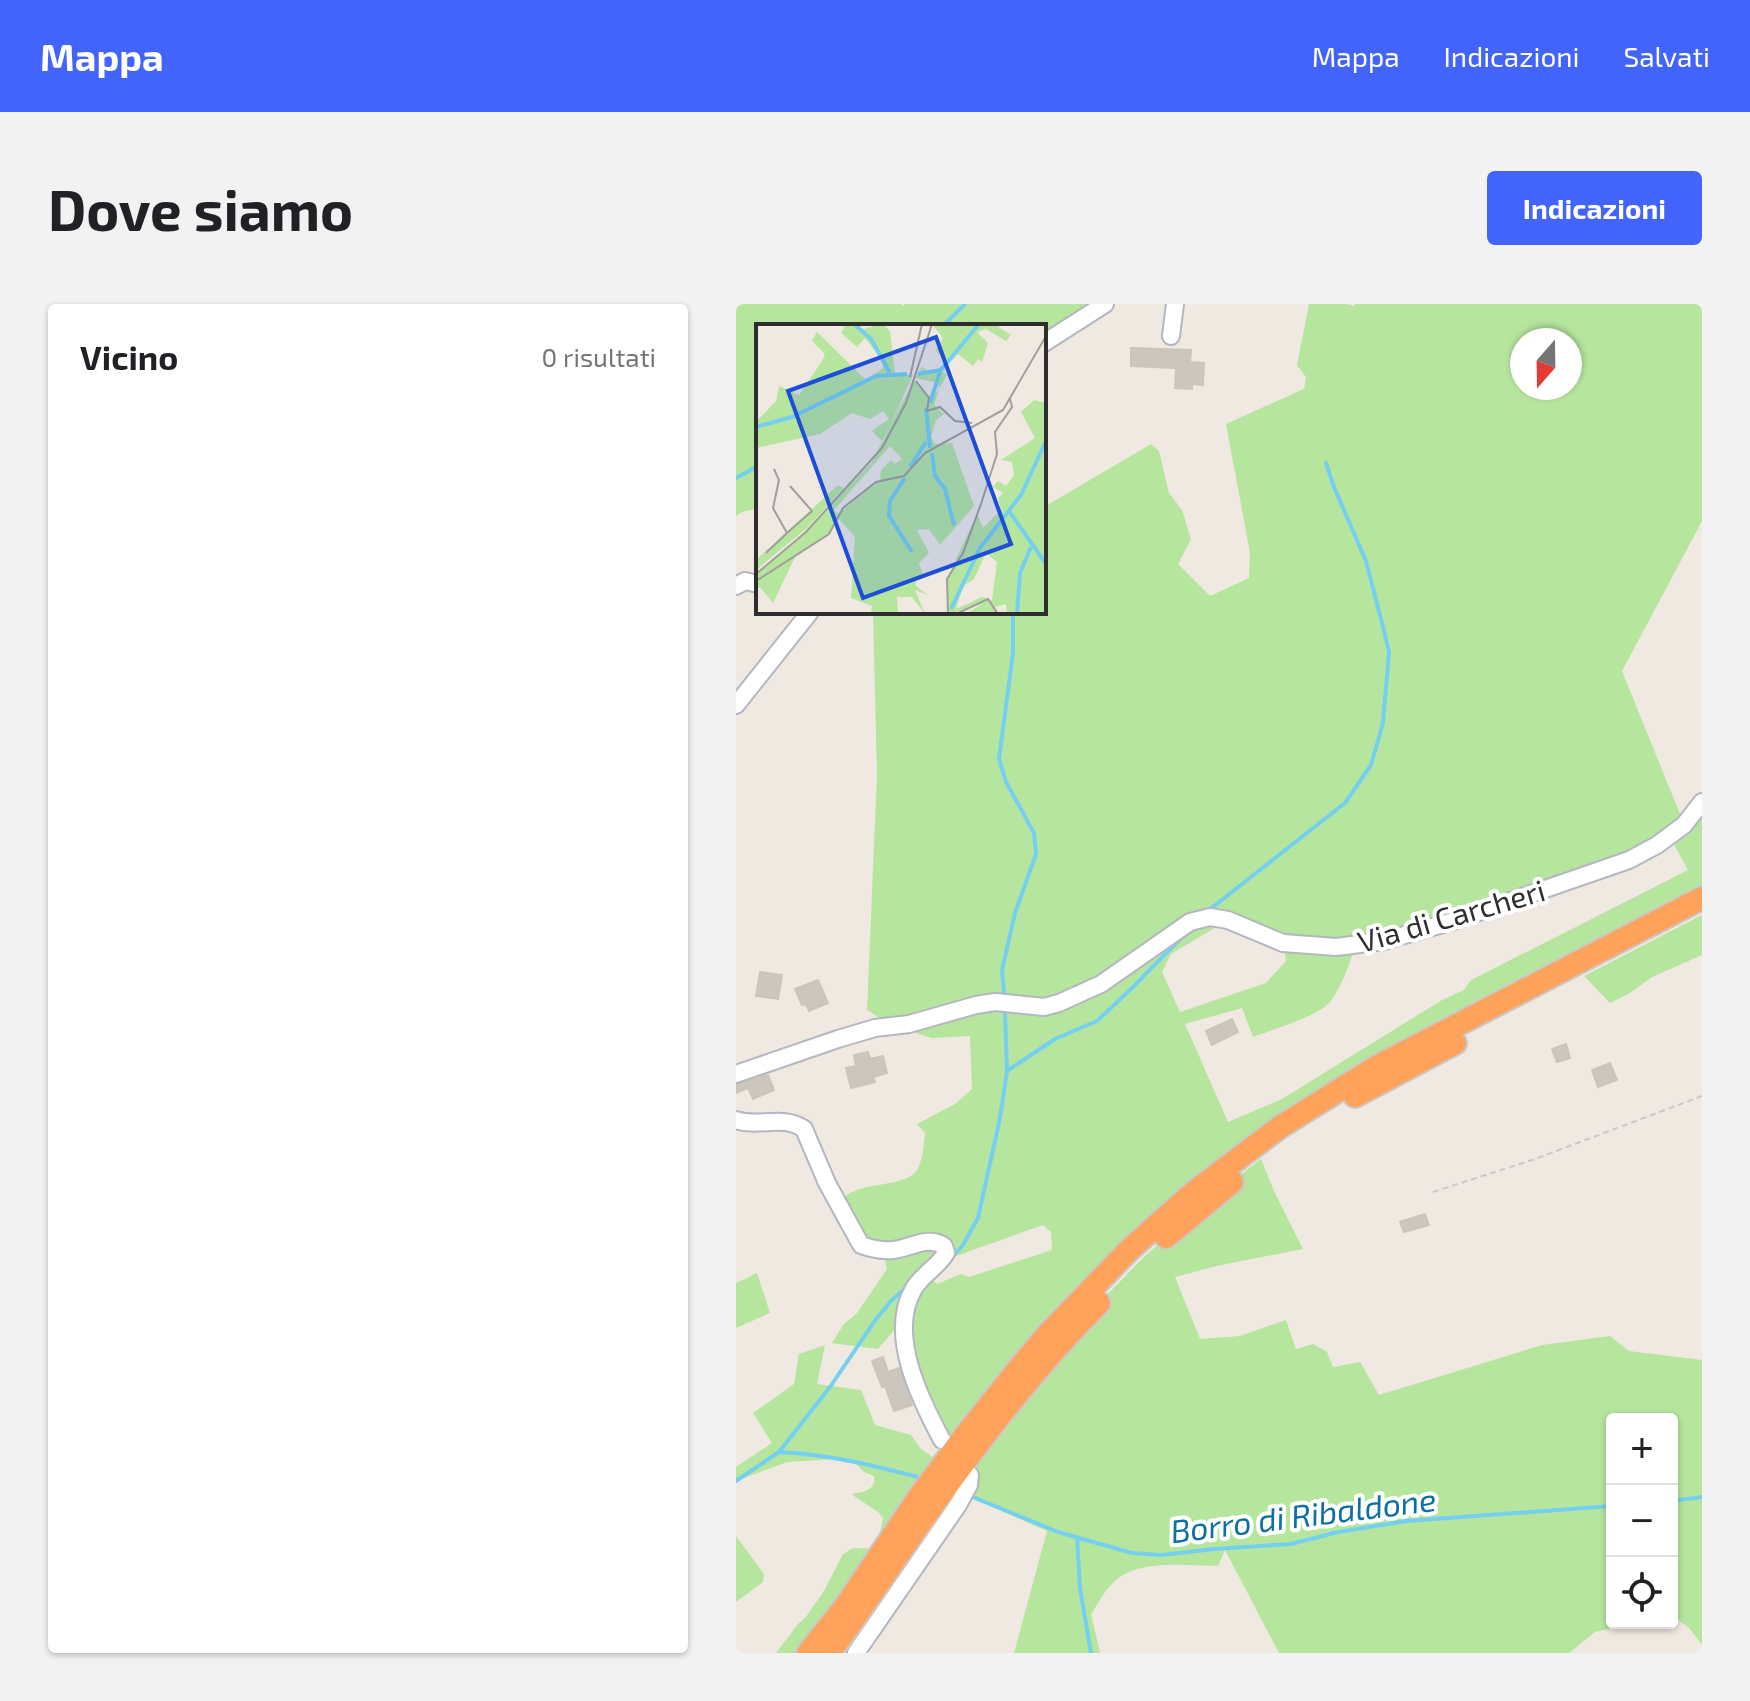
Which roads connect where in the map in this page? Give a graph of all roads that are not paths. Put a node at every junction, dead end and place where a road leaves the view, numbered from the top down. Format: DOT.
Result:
graph roads {
  1 [pos="1105,304"];
  2 [pos="1175,304"];
  3 [pos="1171,336"];
  4 [pos="1046,342"];
  5 [pos="756,584"];
  6 [pos="736,586"];
  7 [pos="806,614"];
  8 [pos="736,705"];
  9 [pos="1702,802"];
  10 [pos="1702,898"];
  11 [pos="1702,915"];
  12 [pos="736,1074"];
  13 [pos="736,1120"];
  14 [pos="942,1440"];
  15 [pos="966,1487"];
  16 [pos="808,1653"];
  17 [pos="829,1653"];
  18 [pos="856,1653"];
  1 -- 4 [label="street"];
  2 -- 3 [label="street"];
  5 -- 6 [label="street"];
  7 -- 8 [label="street"];
  9 -- 12 [label="street, Via di Carcheri"];
  10 -- 16 [label="highway"];
  11 -- 17 [label="highway"];
  13 -- 14 [label="street"];
  15 -- 18 [label="street"];
}
